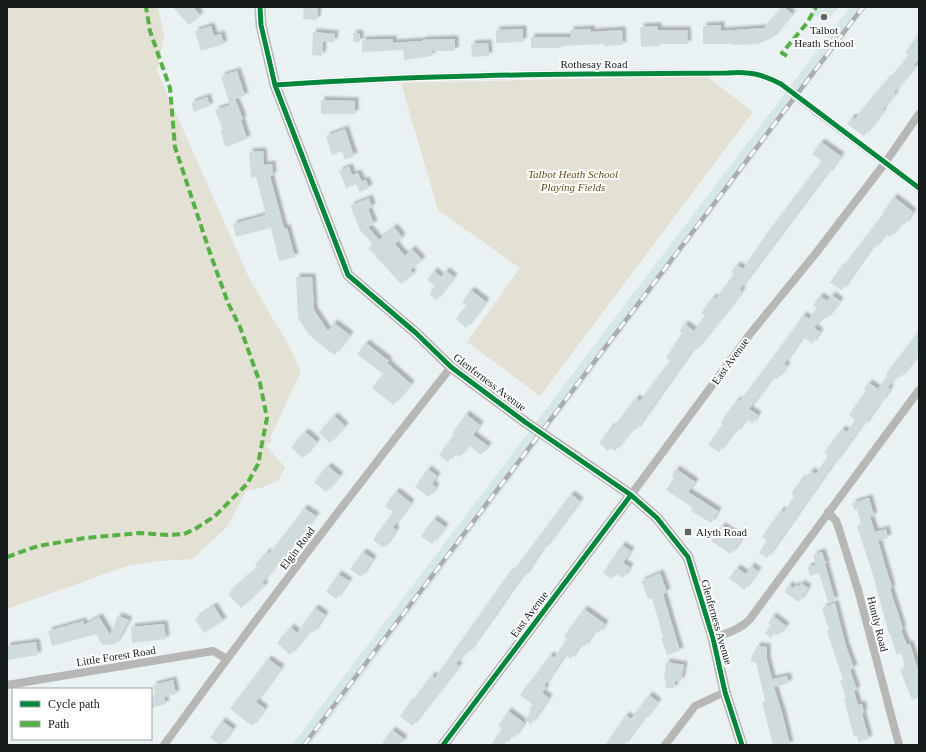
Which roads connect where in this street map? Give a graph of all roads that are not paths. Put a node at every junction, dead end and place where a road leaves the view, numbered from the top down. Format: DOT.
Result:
graph roads {
  1 [pos="260,7"];
  2 [pos="275,85"];
  3 [pos="919,114"];
  4 [pos="885,163"];
  5 [pos="919,188"];
  6 [pos="451,367"];
  7 [pos="919,390"];
  8 [pos="631,495"];
  9 [pos="828,512"];
  10 [pos="714,638"];
  11 [pos="227,659"];
  12 [pos="7,685"];
  13 [pos="725,692"];
  14 [pos="164,745"];
  15 [pos="443,745"];
  16 [pos="665,745"];
  17 [pos="742,745"];
  18 [pos="899,745"];
  1 -- 2 [label="street, Glenferness Avenue"];
  2 -- 4 [label="street, Rothesay Road, bridge"];
  2 -- 6 [label="street, Glenferness Avenue"];
  3 -- 4 [label="street, East Avenue"];
  4 -- 5 [label="street, Rothesay Road"];
  4 -- 8 [label="street, East Avenue"];
  6 -- 8 [label="street, Glenferness Avenue, bridge"];
  6 -- 11 [label="street, Elgin Road"];
  7 -- 9 [label="street"];
  8 -- 10 [label="street, Glenferness Avenue"];
  8 -- 15 [label="street, East Avenue"];
  9 -- 10 [label="street"];
  9 -- 18 [label="street, Huntly Road"];
  10 -- 13 [label="street, Glenferness Avenue"];
  11 -- 12 [label="street, Little Forest Road"];
  11 -- 14 [label="street, Elgin Road"];
  13 -- 16 [label="street"];
  13 -- 17 [label="street, Glenferness Avenue"];
}
